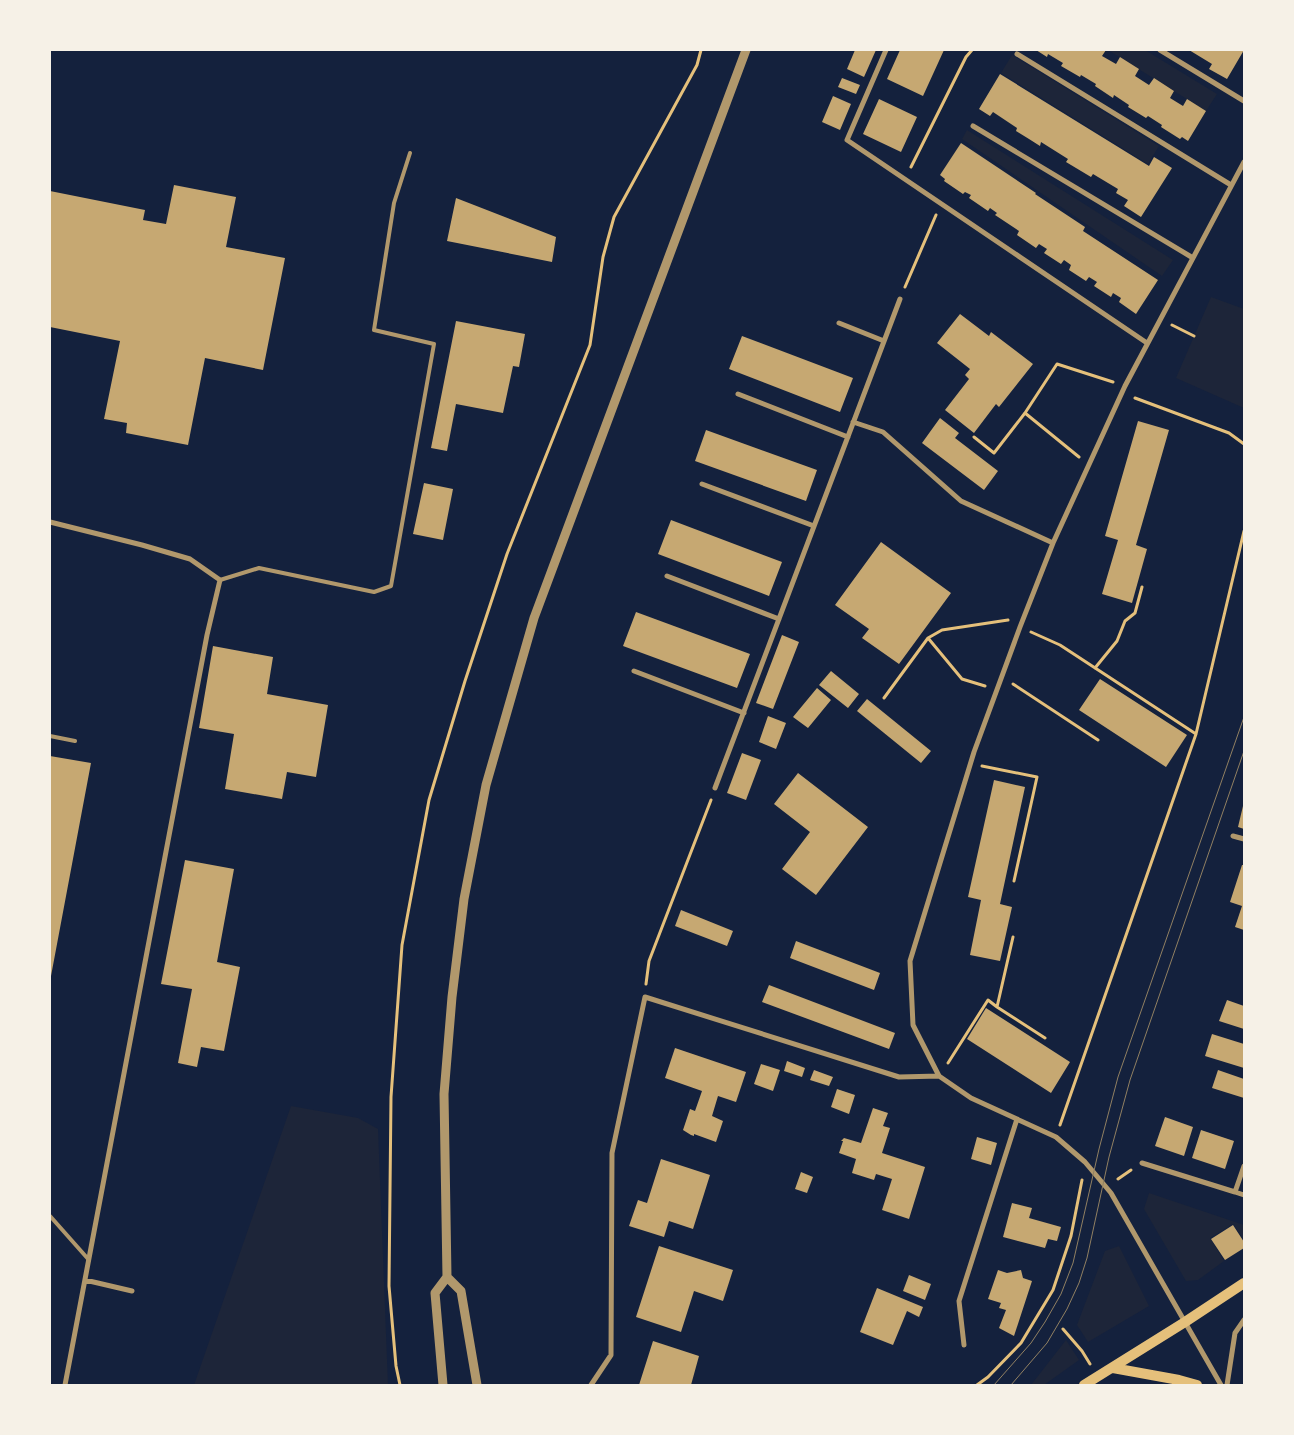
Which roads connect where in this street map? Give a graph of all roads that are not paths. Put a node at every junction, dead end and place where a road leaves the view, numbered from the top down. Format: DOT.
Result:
graph roads {
  1 [pos="746,50"];
  2 [pos="886,50"];
  3 [pos="1160,50"];
  4 [pos="1017,54"];
  5 [pos="1244,101"];
  6 [pos="972,126"];
  7 [pos="410,152"];
  8 [pos="1244,162"];
  9 [pos="1231,185"];
  10 [pos="1193,258"];
  11 [pos="900,299"];
  12 [pos="839,324"];
  13 [pos="884,341"];
  14 [pos="1148,343"];
  15 [pos="738,394"];
  16 [pos="853,422"];
  17 [pos="848,437"];
  18 [pos="702,484"];
  19 [pos="50,522"];
  20 [pos="814,526"];
  21 [pos="1053,543"];
  22 [pos="667,576"];
  23 [pos="220,580"];
  24 [pos="779,620"];
  25 [pos="634,670"];
  26 [pos="744,713"];
  27 [pos="50,736"];
  28 [pos="75,741"];
  29 [pos="715,788"];
  30 [pos="1233,836"];
  31 [pos="1244,839"];
  32 [pos="939,1076"];
  33 [pos="1017,1119"];
  34 [pos="1142,1163"];
  35 [pos="1244,1166"];
  36 [pos="1235,1192"];
  37 [pos="1244,1195"];
  38 [pos="50,1216"];
  39 [pos="89,1260"];
  40 [pos="447,1277"];
  41 [pos="85,1280"];
  42 [pos="1244,1283"];
  43 [pos="132,1291"];
  44 [pos="1244,1320"];
  45 [pos="1185,1322"];
  46 [pos="964,1346"];
  47 [pos="1112,1368"];
  48 [pos="65,1385"];
  49 [pos="443,1385"];
  50 [pos="477,1385"];
  51 [pos="591,1385"];
  52 [pos="1084,1385"];
  53 [pos="1198,1385"];
  54 [pos="1221,1385"];
  55 [pos="1227,1385"];
  1 -- 40 [label="street"];
  2 -- 14 [label="street"];
  3 -- 5 [label="street"];
  4 -- 9 [label="street"];
  6 -- 10 [label="street"];
  7 -- 23 [label="lane"];
  8 -- 9 [label="street"];
  9 -- 10 [label="street"];
  10 -- 14 [label="street"];
  11 -- 13 [label="street"];
  12 -- 13 [label="street"];
  13 -- 16 [label="street"];
  14 -- 21 [label="street"];
  15 -- 17 [label="street"];
  16 -- 17 [label="street"];
  16 -- 21 [label="street"];
  17 -- 20 [label="street"];
  18 -- 20 [label="street"];
  19 -- 23 [label="street"];
  20 -- 24 [label="street"];
  21 -- 32 [label="street"];
  22 -- 24 [label="street"];
  23 -- 39 [label="street"];
  24 -- 26 [label="street"];
  25 -- 26 [label="street"];
  26 -- 29 [label="street"];
  27 -- 28 [label="lane"];
  30 -- 31 [label="street"];
  32 -- 33 [label="street"];
  32 -- 51 [label="street"];
  33 -- 45 [label="street"];
  33 -- 46 [label="street"];
  34 -- 36 [label="street"];
  35 -- 36 [label="street"];
  36 -- 37 [label="street"];
  38 -- 39 [label="lane"];
  39 -- 41 [label="street"];
  40 -- 49 [label="street"];
  40 -- 50 [label="street"];
  41 -- 43 [label="street"];
  41 -- 48 [label="street"];
  42 -- 45 [label="main road"];
  44 -- 55 [label="street"];
  45 -- 47 [label="main road"];
  45 -- 54 [label="street"];
  47 -- 52 [label="main road"];
  47 -- 53 [label="main road"];
}
